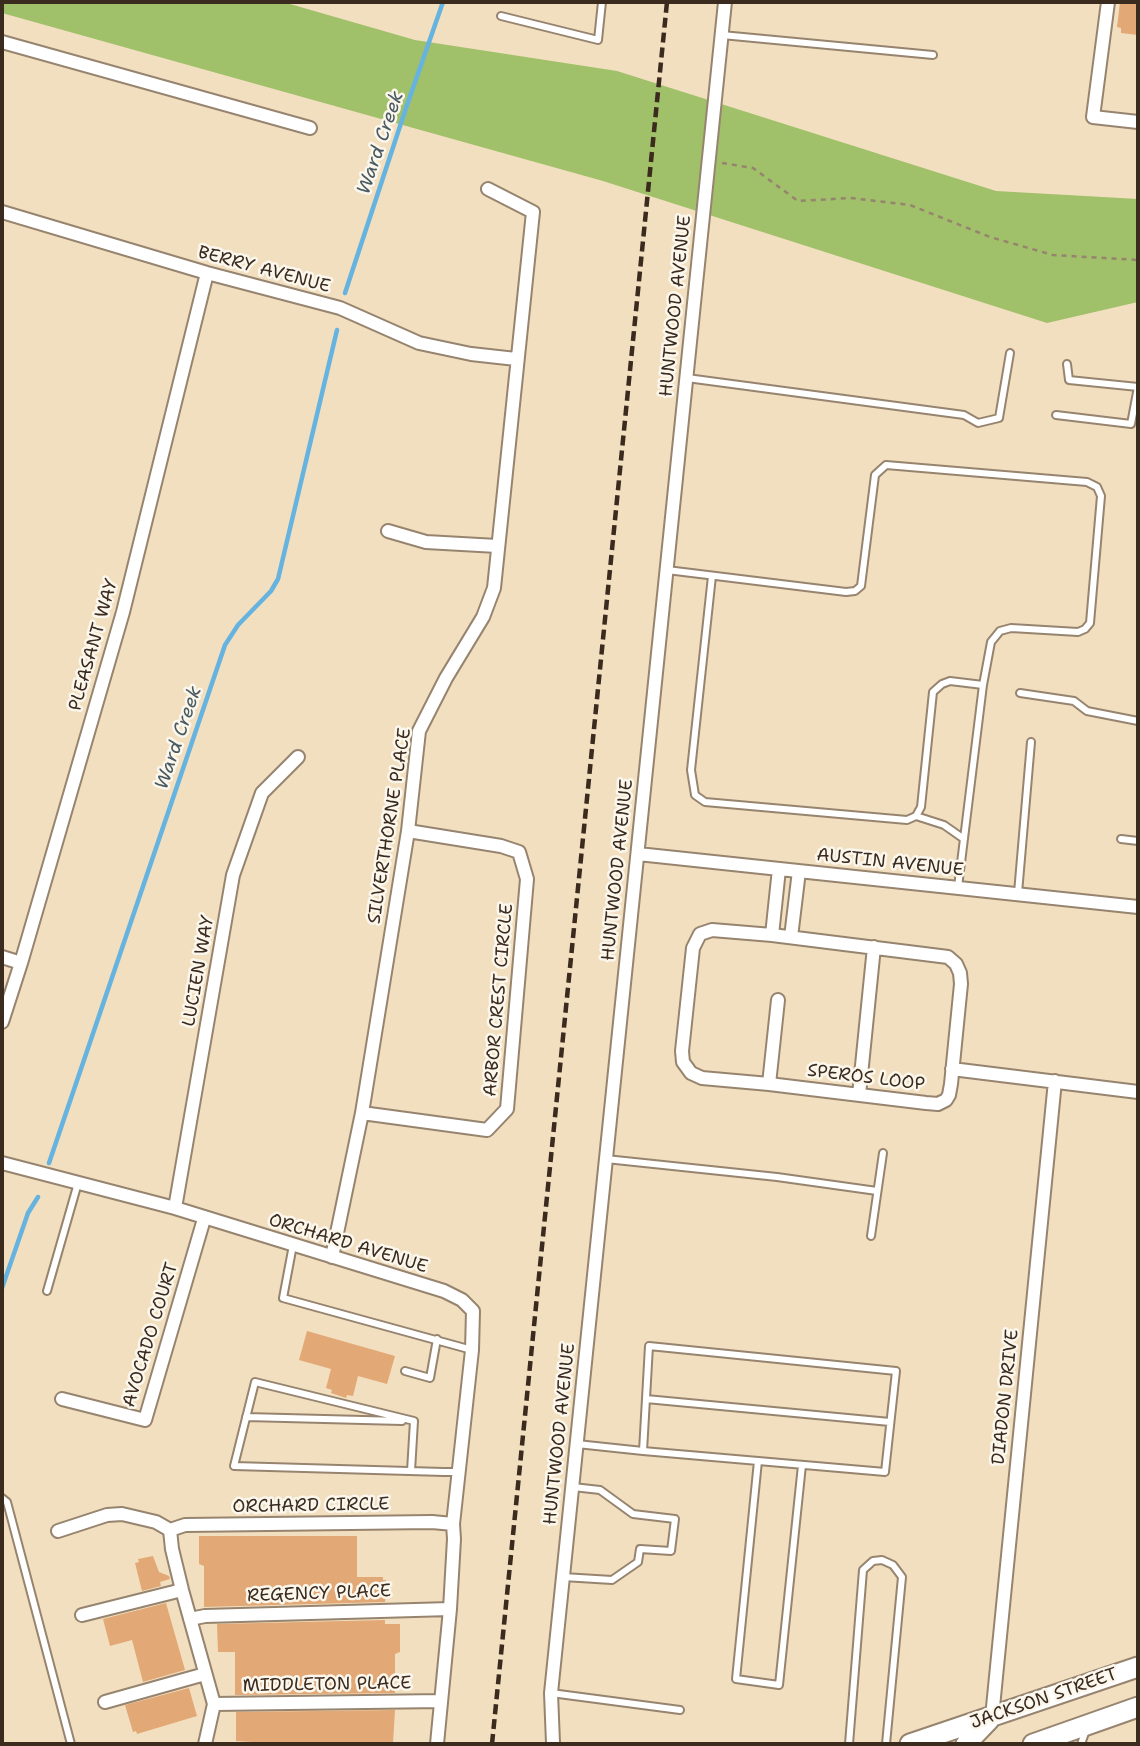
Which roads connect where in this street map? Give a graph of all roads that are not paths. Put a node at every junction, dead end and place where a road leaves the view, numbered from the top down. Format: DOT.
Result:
graph roads {
  1 [pos="602,2"];
  2 [pos="725,2"];
  3 [pos="1108,2"];
  4 [pos="500,16"];
  5 [pos="722,35"];
  6 [pos="2,41"];
  7 [pos="933,55"];
  8 [pos="1138,122"];
  9 [pos="310,128"];
  10 [pos="488,189"];
  11 [pos="2,212"];
  12 [pos="207,272"];
  13 [pos="1010,353"];
  14 [pos="516,359"];
  15 [pos="1067,365"];
  16 [pos="687,377"];
  17 [pos="1138,387"];
  18 [pos="1056,415"];
  19 [pos="388,531"];
  20 [pos="497,546"];
  21 [pos="667,570"];
  22 [pos="712,576"];
  23 [pos="983,685"];
  24 [pos="1020,693"];
  25 [pos="1138,720"];
  26 [pos="1031,742"];
  27 [pos="298,757"];
  28 [pos="916,816"];
  29 [pos="408,831"];
  30 [pos="964,839"];
  31 [pos="1121,839"];
  32 [pos="1138,841"];
  33 [pos="638,854"];
  34 [pos="779,869"];
  35 [pos="799,871"];
  36 [pos="958,888"];
  37 [pos="1017,895"];
  38 [pos="1138,907"];
  39 [pos="772,935"];
  40 [pos="791,937"];
  41 [pos="873,947"];
  42 [pos="2,957"];
  43 [pos="21,962"];
  44 [pos="778,1000"];
  45 [pos="2,1022"];
  46 [pos="952,1069"];
  47 [pos="1055,1081"];
  48 [pos="769,1083"];
  49 [pos="1138,1091"];
  50 [pos="859,1095"];
  51 [pos="362,1113"];
  52 [pos="883,1153"];
  53 [pos="606,1159"];
  54 [pos="2,1163"];
  55 [pos="78,1183"];
  56 [pos="877,1191"];
  57 [pos="175,1208"];
  58 [pos="204,1219"];
  59 [pos="871,1236"];
  60 [pos="293,1245"];
  61 [pos="332,1257"];
  62 [pos="47,1291"];
  63 [pos="437,1339"];
  64 [pos="471,1350"];
  65 [pos="405,1371"];
  66 [pos="62,1399"];
  67 [pos="646,1399"];
  68 [pos="246,1417"];
  69 [pos="414,1421"];
  70 [pos="890,1422"];
  71 [pos="577,1444"];
  72 [pos="643,1451"];
  73 [pos="758,1461"];
  74 [pos="802,1465"];
  75 [pos="411,1471"];
  76 [pos="459,1472"];
  77 [pos="573,1487"];
  78 [pos="2,1498"];
  79 [pos="453,1524"];
  80 [pos="170,1530"];
  81 [pos="58,1531"];
  82 [pos="563,1577"];
  83 [pos="182,1590"];
  84 [pos="450,1609"];
  85 [pos="82,1615"];
  86 [pos="190,1619"];
  87 [pos="1138,1667"];
  88 [pos="205,1674"];
  89 [pos="551,1693"];
  90 [pos="441,1701"];
  91 [pos="105,1702"];
  92 [pos="214,1704"];
  93 [pos="1138,1707"];
  94 [pos="680,1710"];
  95 [pos="992,1717"];
  96 [pos="1088,1725"];
  97 [pos="553,1743"];
  98 [pos="71,1744"];
  99 [pos="205,1744"];
  100 [pos="437,1744"];
  101 [pos="849,1744"];
  102 [pos="886,1744"];
  103 [pos="910,1744"];
  104 [pos="966,1744"];
  105 [pos="1033,1744"];
  106 [pos="1081,1744"];
  1 -- 4 [label="lane"];
  2 -- 5 [label="street, HUNTWOOD AVENUE"];
  3 -- 8 [label="street"];
  5 -- 7 [label="lane"];
  5 -- 16 [label="street, HUNTWOOD AVENUE"];
  6 -- 9 [label="street"];
  10 -- 14 [label="street, SILVERTHORNE PLACE"];
  11 -- 12 [label="street, BERRY AVENUE"];
  12 -- 14 [label="street, BERRY AVENUE"];
  12 -- 43 [label="street, PLEASANT WAY"];
  13 -- 16 [label="lane"];
  14 -- 20 [label="street, SILVERTHORNE PLACE"];
  15 -- 17 [label="lane"];
  16 -- 21 [label="street, HUNTWOOD AVENUE"];
  17 -- 18 [label="lane"];
  19 -- 20 [label="street"];
  20 -- 29 [label="street, SILVERTHORNE PLACE"];
  21 -- 22 [label="lane"];
  21 -- 33 [label="street, HUNTWOOD AVENUE"];
  22 -- 23 [label="lane"];
  22 -- 28 [label="lane"];
  23 -- 28 [label="lane"];
  23 -- 30 [label="lane"];
  24 -- 25 [label="lane"];
  26 -- 37 [label="lane"];
  27 -- 57 [label="street, LUCIEN WAY"];
  28 -- 30 [label="lane"];
  29 -- 51 [label="street, SILVERTHORNE PLACE"];
  29 -- 51 [label="street, ARBOR CREST CIRCLE"];
  30 -- 36 [label="lane"];
  31 -- 32 [label="lane"];
  33 -- 34 [label="street, AUSTIN AVENUE"];
  33 -- 53 [label="street, HUNTWOOD AVENUE"];
  34 -- 35 [label="street, AUSTIN AVENUE"];
  34 -- 39 [label="street"];
  35 -- 36 [label="street, AUSTIN AVENUE"];
  35 -- 40 [label="street"];
  36 -- 37 [label="street, AUSTIN AVENUE"];
  37 -- 38 [label="street, AUSTIN AVENUE"];
  39 -- 40 [label="street, SPEROS LOOP"];
  39 -- 48 [label="street, SPEROS LOOP"];
  40 -- 41 [label="street, SPEROS LOOP"];
  41 -- 46 [label="street, SPEROS LOOP"];
  41 -- 50 [label="street"];
  42 -- 43 [label="street"];
  43 -- 45 [label="street, PLEASANT WAY"];
  44 -- 48 [label="street"];
  46 -- 47 [label="street"];
  46 -- 50 [label="street, SPEROS LOOP"];
  47 -- 49 [label="street"];
  47 -- 95 [label="street, DIADON DRIVE"];
  48 -- 50 [label="street, SPEROS LOOP"];
  51 -- 61 [label="street, SILVERTHORNE PLACE"];
  52 -- 56 [label="lane"];
  53 -- 56 [label="lane"];
  53 -- 71 [label="street, HUNTWOOD AVENUE"];
  54 -- 55 [label="street, ORCHARD AVENUE"];
  55 -- 57 [label="street, ORCHARD AVENUE"];
  55 -- 62 [label="lane"];
  56 -- 59 [label="lane"];
  57 -- 58 [label="street, ORCHARD AVENUE"];
  58 -- 60 [label="street, ORCHARD AVENUE"];
  58 -- 66 [label="street, AVOCADO COURT"];
  60 -- 61 [label="street, ORCHARD AVENUE"];
  60 -- 63 [label="lane"];
  61 -- 64 [label="street, ORCHARD AVENUE"];
  63 -- 64 [label="lane"];
  63 -- 65 [label="lane"];
  64 -- 76 [label="street, ORCHARD AVENUE"];
  67 -- 70 [label="lane"];
  67 -- 70 [label="lane"];
  67 -- 72 [label="lane"];
  68 -- 69 [label="lane"];
  68 -- 69 [label="lane"];
  68 -- 75 [label="lane"];
  69 -- 75 [label="lane"];
  70 -- 74 [label="lane"];
  71 -- 72 [label="lane"];
  71 -- 77 [label="street, HUNTWOOD AVENUE"];
  72 -- 73 [label="lane"];
  73 -- 74 [label="lane"];
  73 -- 74 [label="lane"];
  75 -- 76 [label="lane"];
  76 -- 79 [label="street, ORCHARD AVENUE"];
  77 -- 82 [label="street, HUNTWOOD AVENUE"];
  77 -- 82 [label="lane"];
  78 -- 98 [label="lane"];
  79 -- 80 [label="street, ORCHARD CIRCLE"];
  79 -- 84 [label="street"];
  80 -- 81 [label="street"];
  80 -- 83 [label="street"];
  82 -- 89 [label="street, HUNTWOOD AVENUE"];
  83 -- 85 [label="street"];
  83 -- 86 [label="street"];
  84 -- 86 [label="street, REGENCY PLACE"];
  84 -- 90 [label="street"];
  86 -- 88 [label="street"];
  87 -- 95 [label="main road, JACKSON STREET"];
  88 -- 91 [label="street"];
  88 -- 92 [label="street"];
  89 -- 94 [label="lane"];
  89 -- 97 [label="street, HUNTWOOD AVENUE"];
  90 -- 92 [label="street, MIDDLETON PLACE"];
  90 -- 100 [label="street"];
  92 -- 99 [label="street"];
  93 -- 96 [label="main road"];
  95 -- 103 [label="main road, JACKSON STREET"];
  95 -- 104 [label="main road"];
  96 -- 105 [label="main road"];
  96 -- 106 [label="lane"];
  101 -- 102 [label="lane"];
}
